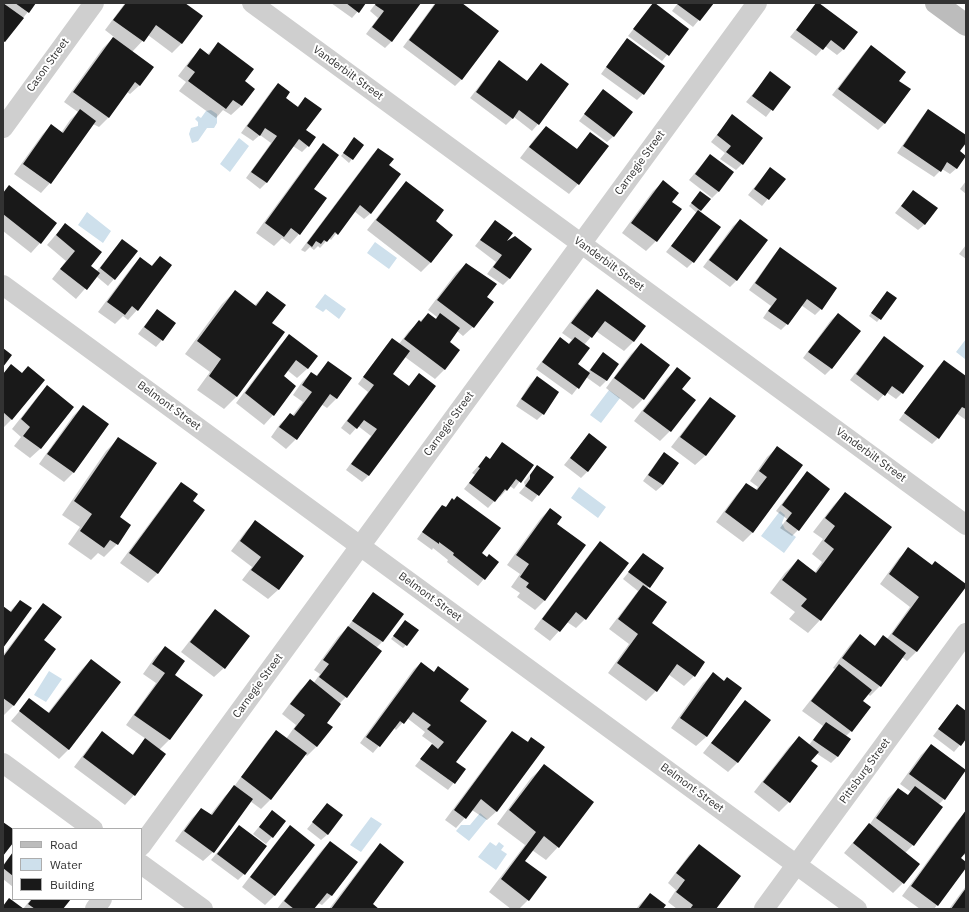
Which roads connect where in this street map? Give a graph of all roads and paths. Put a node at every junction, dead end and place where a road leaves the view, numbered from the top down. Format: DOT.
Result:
graph roads {
  1 [pos="94,3"];
  2 [pos="252,3"];
  3 [pos="757,3"];
  4 [pos="936,3"];
  5 [pos="966,25"];
  6 [pos="3,128"];
  7 [pos="581,244"];
  8 [pos="3,285"];
  9 [pos="966,525"];
  10 [pos="360,546"];
  11 [pos="966,633"];
  12 [pos="3,763"];
  13 [pos="92,828"];
  14 [pos="142,845"];
  15 [pos="142,865"];
  16 [pos="797,865"];
  17 [pos="101,900"];
  18 [pos="95,909"];
  19 [pos="203,909"];
  20 [pos="764,909"];
  21 [pos="857,909"];
  1 -- 6 [label="street, Cason Street"];
  2 -- 7 [label="street, Vanderbilt Street"];
  3 -- 7 [label="street, Carnegie Street"];
  4 -- 5 [label="main road"];
  7 -- 9 [label="street, Vanderbilt Street"];
  7 -- 10 [label="street, Carnegie Street"];
  8 -- 10 [label="street, Belmont Street"];
  10 -- 14 [label="street, Carnegie Street"];
  10 -- 16 [label="street, Belmont Street"];
  11 -- 16 [label="street, Pittsburg Street"];
  12 -- 13 [label="street"];
  15 -- 19 [label="street"];
  16 -- 20 [label="street, Pittsburg Street"];
  16 -- 21 [label="street, Belmont Street"];
  17 -- 18 [label="street"];
}
